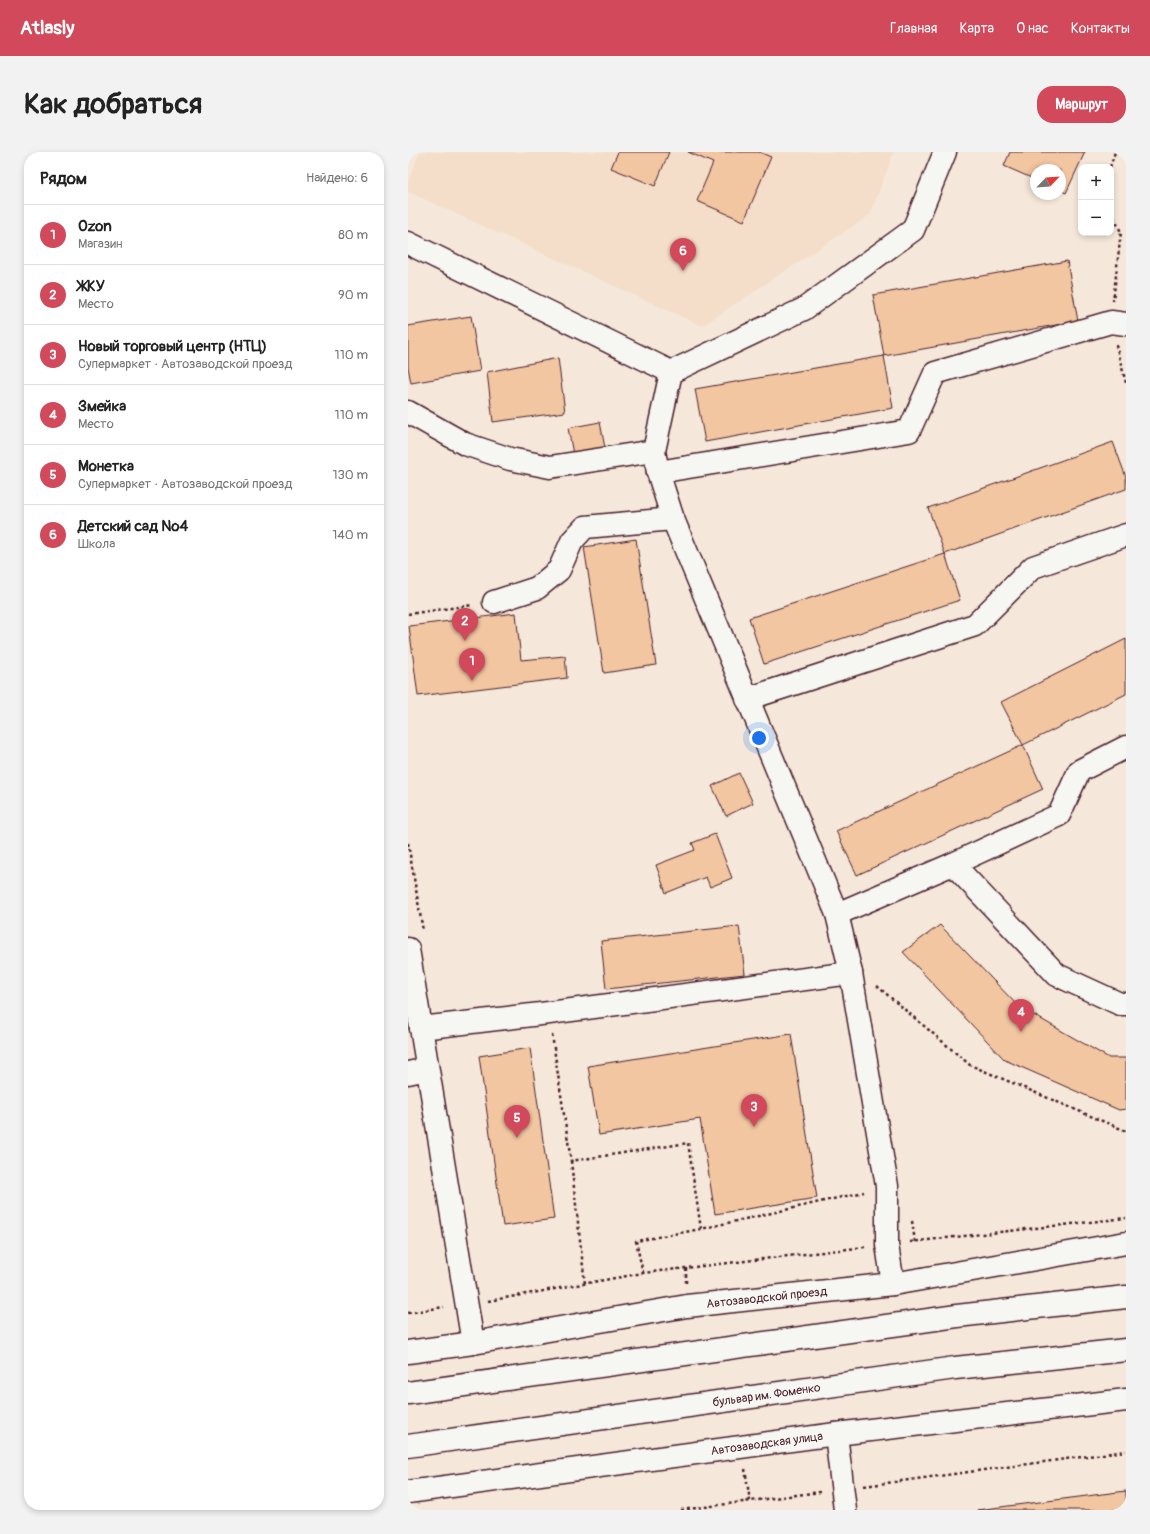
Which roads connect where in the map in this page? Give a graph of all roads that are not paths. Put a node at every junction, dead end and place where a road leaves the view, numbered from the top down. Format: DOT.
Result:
graph roads {
  1 [pos="945,152"];
  2 [pos="408,243"];
  3 [pos="1118,323"];
  4 [pos="671,372"];
  5 [pos="408,412"];
  6 [pos="654,451"];
  7 [pos="658,472"];
  8 [pos="673,519"];
  9 [pos="1126,535"];
  10 [pos="494,602"];
  11 [pos="747,699"];
  12 [pos="1126,747"];
  13 [pos="953,864"];
  14 [pos="837,914"];
  15 [pos="409,956"];
  16 [pos="851,973"];
  17 [pos="1126,1004"];
  18 [pos="421,1028"];
  19 [pos="418,1071"];
  20 [pos="1126,1243"];
  21 [pos="893,1284"];
  22 [pos="1126,1297"];
  23 [pos="474,1343"];
  24 [pos="1126,1350"];
  25 [pos="408,1352"];
  26 [pos="408,1393"];
  27 [pos="1126,1400"];
  28 [pos="836,1434"];
  29 [pos="408,1446"];
  30 [pos="408,1492"];
  31 [pos="844,1500"];
  1 -- 4 [label="street"];
  2 -- 4 [label="street"];
  3 -- 7 [label="street"];
  4 -- 6 [label="street"];
  5 -- 6 [label="street"];
  6 -- 7 [label="street"];
  7 -- 8 [label="street"];
  8 -- 10 [label="street"];
  8 -- 11 [label="street"];
  9 -- 11 [label="street"];
  11 -- 14 [label="street"];
  12 -- 13 [label="street"];
  13 -- 14 [label="street"];
  13 -- 17 [label="street"];
  14 -- 16 [label="street"];
  15 -- 18 [label="street"];
  16 -- 18 [label="street"];
  16 -- 21 [label="street"];
  18 -- 19 [label="street"];
  19 -- 23 [label="street"];
  20 -- 21 [label="street, Автозаводской проезд"];
  21 -- 23 [label="street, Автозаводской проезд"];
  22 -- 26 [label="street"];
  23 -- 25 [label="street, Автозаводской проезд"];
  24 -- 29 [label="street, бульвар им. Фоменко"];
  27 -- 28 [label="street, Автозаводская улица"];
  28 -- 30 [label="street, Автозаводская улица"];
  28 -- 31 [label="street"];
}
